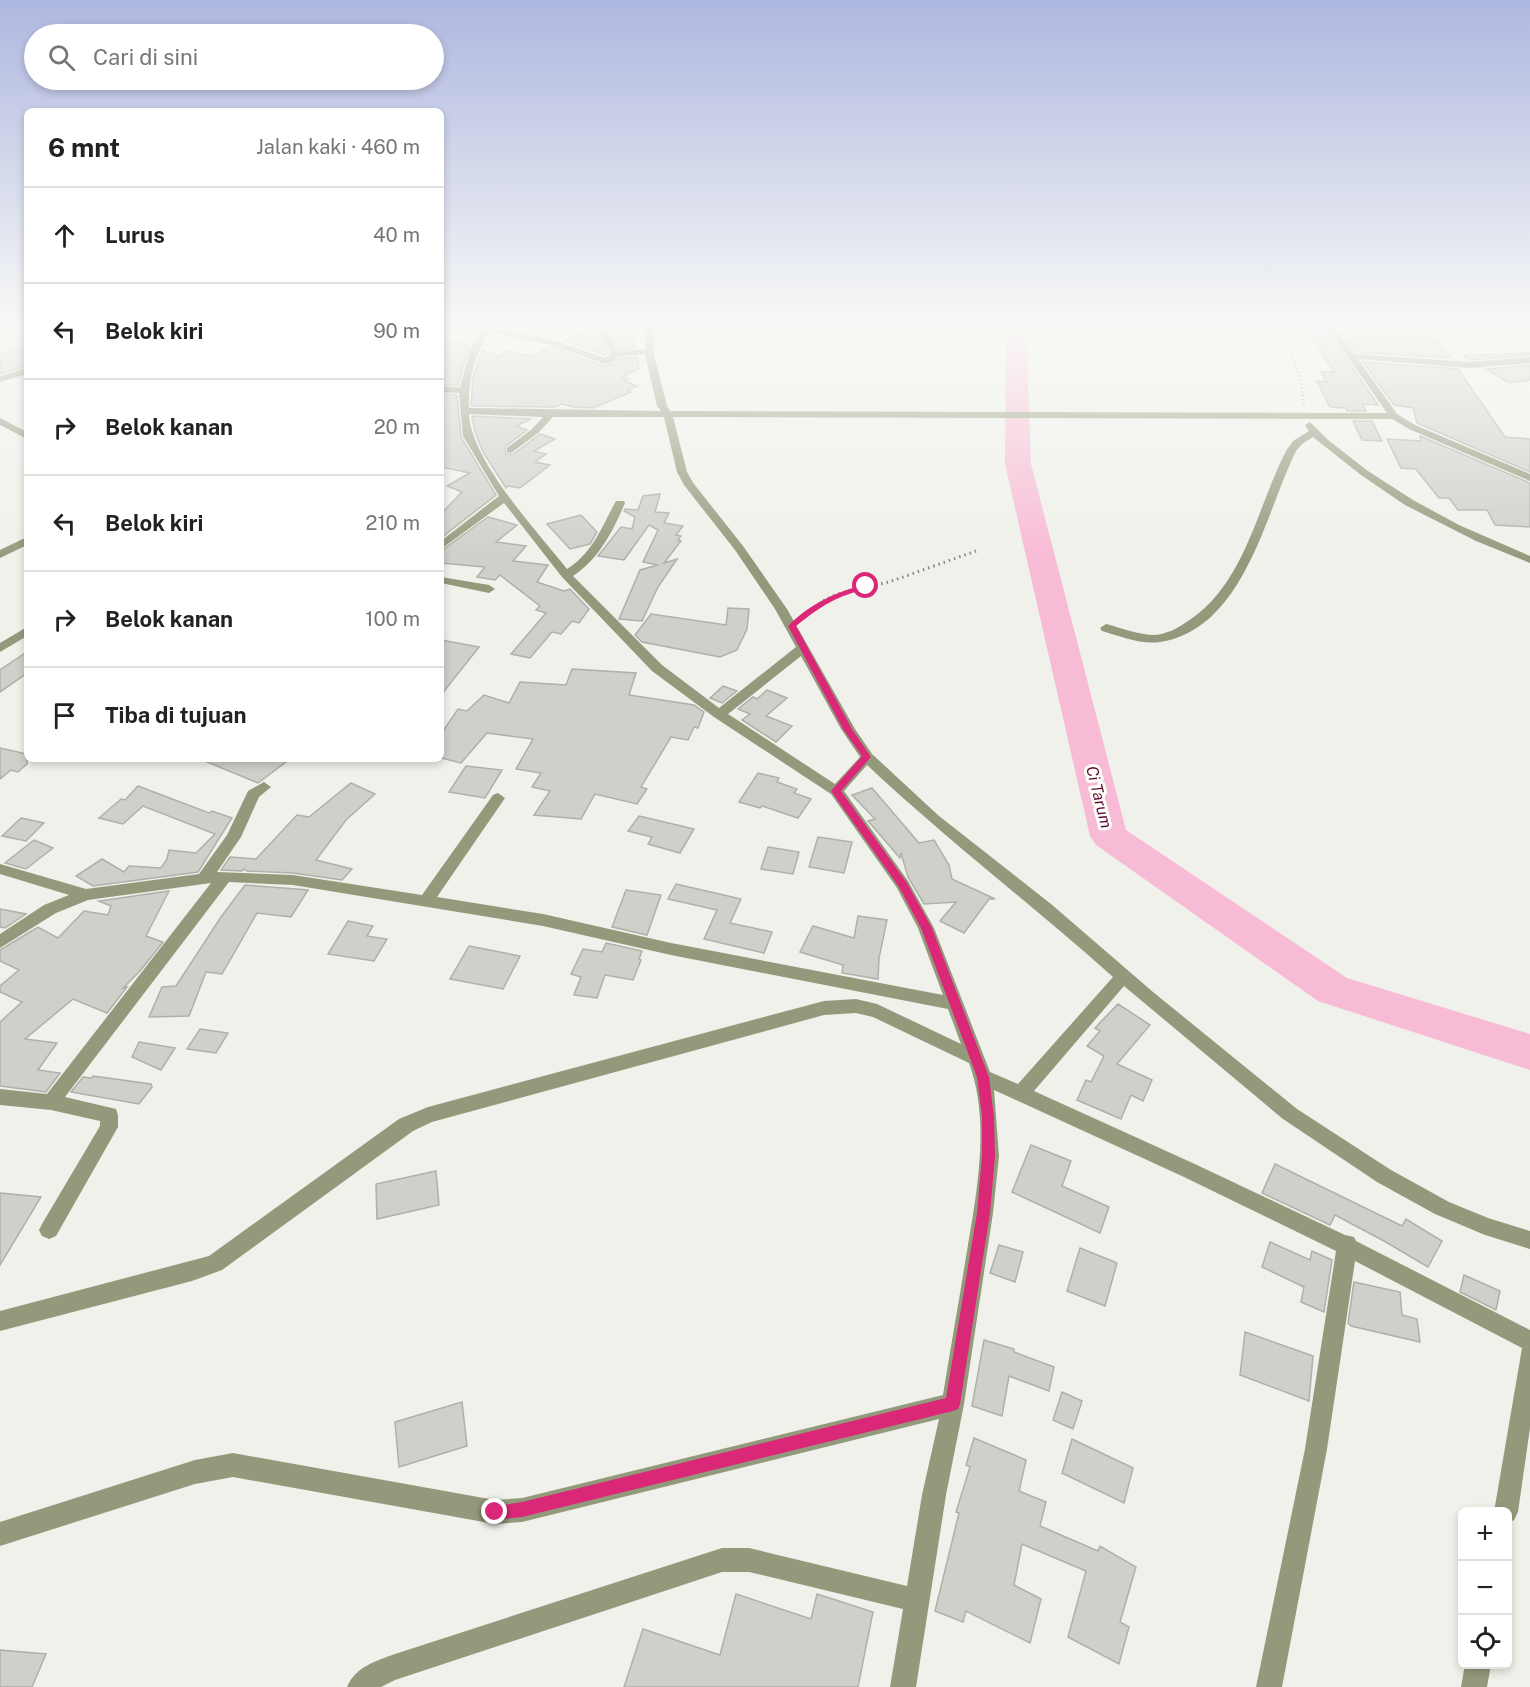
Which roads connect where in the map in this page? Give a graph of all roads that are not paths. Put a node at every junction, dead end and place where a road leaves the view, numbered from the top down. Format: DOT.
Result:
graph roads {
  1 [pos="464,403"];
  2 [pos="661,403"];
  3 [pos="1384,403"];
  4 [pos="464,411"];
  5 [pos="550,414"];
  6 [pos="1392,414"];
  7 [pos="668,415"];
  8 [pos="1306,417"];
  9 [pos="0,421"];
  10 [pos="1314,432"];
  11 [pos="24,434"];
  12 [pos="511,450"];
  13 [pos="1530,478"];
  14 [pos="505,497"];
  15 [pos="620,503"];
  16 [pos="24,542"];
  17 [pos="444,544"];
  18 [pos="0,555"];
  19 [pos="1530,560"];
  20 [pos="566,575"];
  21 [pos="444,581"];
  22 [pos="489,589"];
  23 [pos="1106,628"];
  24 [pos="24,633"];
  25 [pos="0,648"];
  26 [pos="803,648"];
  27 [pos="719,714"];
  28 [pos="867,757"];
  29 [pos="264,787"];
  30 [pos="836,791"];
  31 [pos="498,798"];
  32 [pos="0,869"];
  33 [pos="225,876"];
  34 [pos="204,878"];
  35 [pos="86,895"];
  36 [pos="426,901"];
  37 [pos="0,942"];
  38 [pos="1123,976"];
  39 [pos="957,1004"];
  40 [pos="980,1068"];
  41 [pos="1021,1093"];
  42 [pos="0,1098"];
  43 [pos="51,1102"];
  44 [pos="50,1230"];
  45 [pos="1530,1240"];
  46 [pos="1347,1244"];
  47 [pos="0,1321"];
  48 [pos="1530,1341"];
  49 [pos="1530,1354"];
  50 [pos="953,1404"];
  51 [pos="1507,1507"];
  52 [pos="0,1534"];
  53 [pos="916,1600"];
  54 [pos="1477,1669"];
  55 [pos="360,1687"];
  56 [pos="903,1687"];
  57 [pos="1269,1687"];
  58 [pos="1474,1687"];
  1 -- 4 [label="street"];
  2 -- 7 [label="street"];
  3 -- 6 [label="street"];
  4 -- 5 [label="street"];
  4 -- 14 [label="street"];
  5 -- 7 [label="street"];
  5 -- 12 [label="street"];
  6 -- 8 [label="street"];
  6 -- 13 [label="street"];
  7 -- 8 [label="street"];
  7 -- 26 [label="street"];
  8 -- 10 [label="street"];
  9 -- 11 [label="street"];
  10 -- 19 [label="street"];
  10 -- 23 [label="street"];
  14 -- 17 [label="street"];
  14 -- 20 [label="street"];
  15 -- 20 [label="street"];
  16 -- 18 [label="street"];
  20 -- 27 [label="street"];
  21 -- 22 [label="street"];
  24 -- 25 [label="street"];
  26 -- 27 [label="street"];
  26 -- 28 [label="street"];
  27 -- 30 [label="street"];
  28 -- 30 [label="street"];
  28 -- 38 [label="street"];
  29 -- 34 [label="street"];
  30 -- 39 [label="street"];
  31 -- 36 [label="street"];
  32 -- 35 [label="street"];
  33 -- 34 [label="street"];
  33 -- 36 [label="street"];
  33 -- 43 [label="street"];
  34 -- 35 [label="street"];
  35 -- 37 [label="street"];
  36 -- 39 [label="street"];
  38 -- 41 [label="street"];
  38 -- 45 [label="street"];
  39 -- 40 [label="street"];
  40 -- 41 [label="street"];
  40 -- 47 [label="street"];
  40 -- 50 [label="street"];
  41 -- 46 [label="street"];
  42 -- 43 [label="street"];
  43 -- 44 [label="street"];
  46 -- 48 [label="street"];
  46 -- 57 [label="street"];
  49 -- 51 [label="street"];
  50 -- 52 [label="street"];
  50 -- 53 [label="street"];
  53 -- 55 [label="street"];
  53 -- 56 [label="street"];
  54 -- 58 [label="street"];
}
